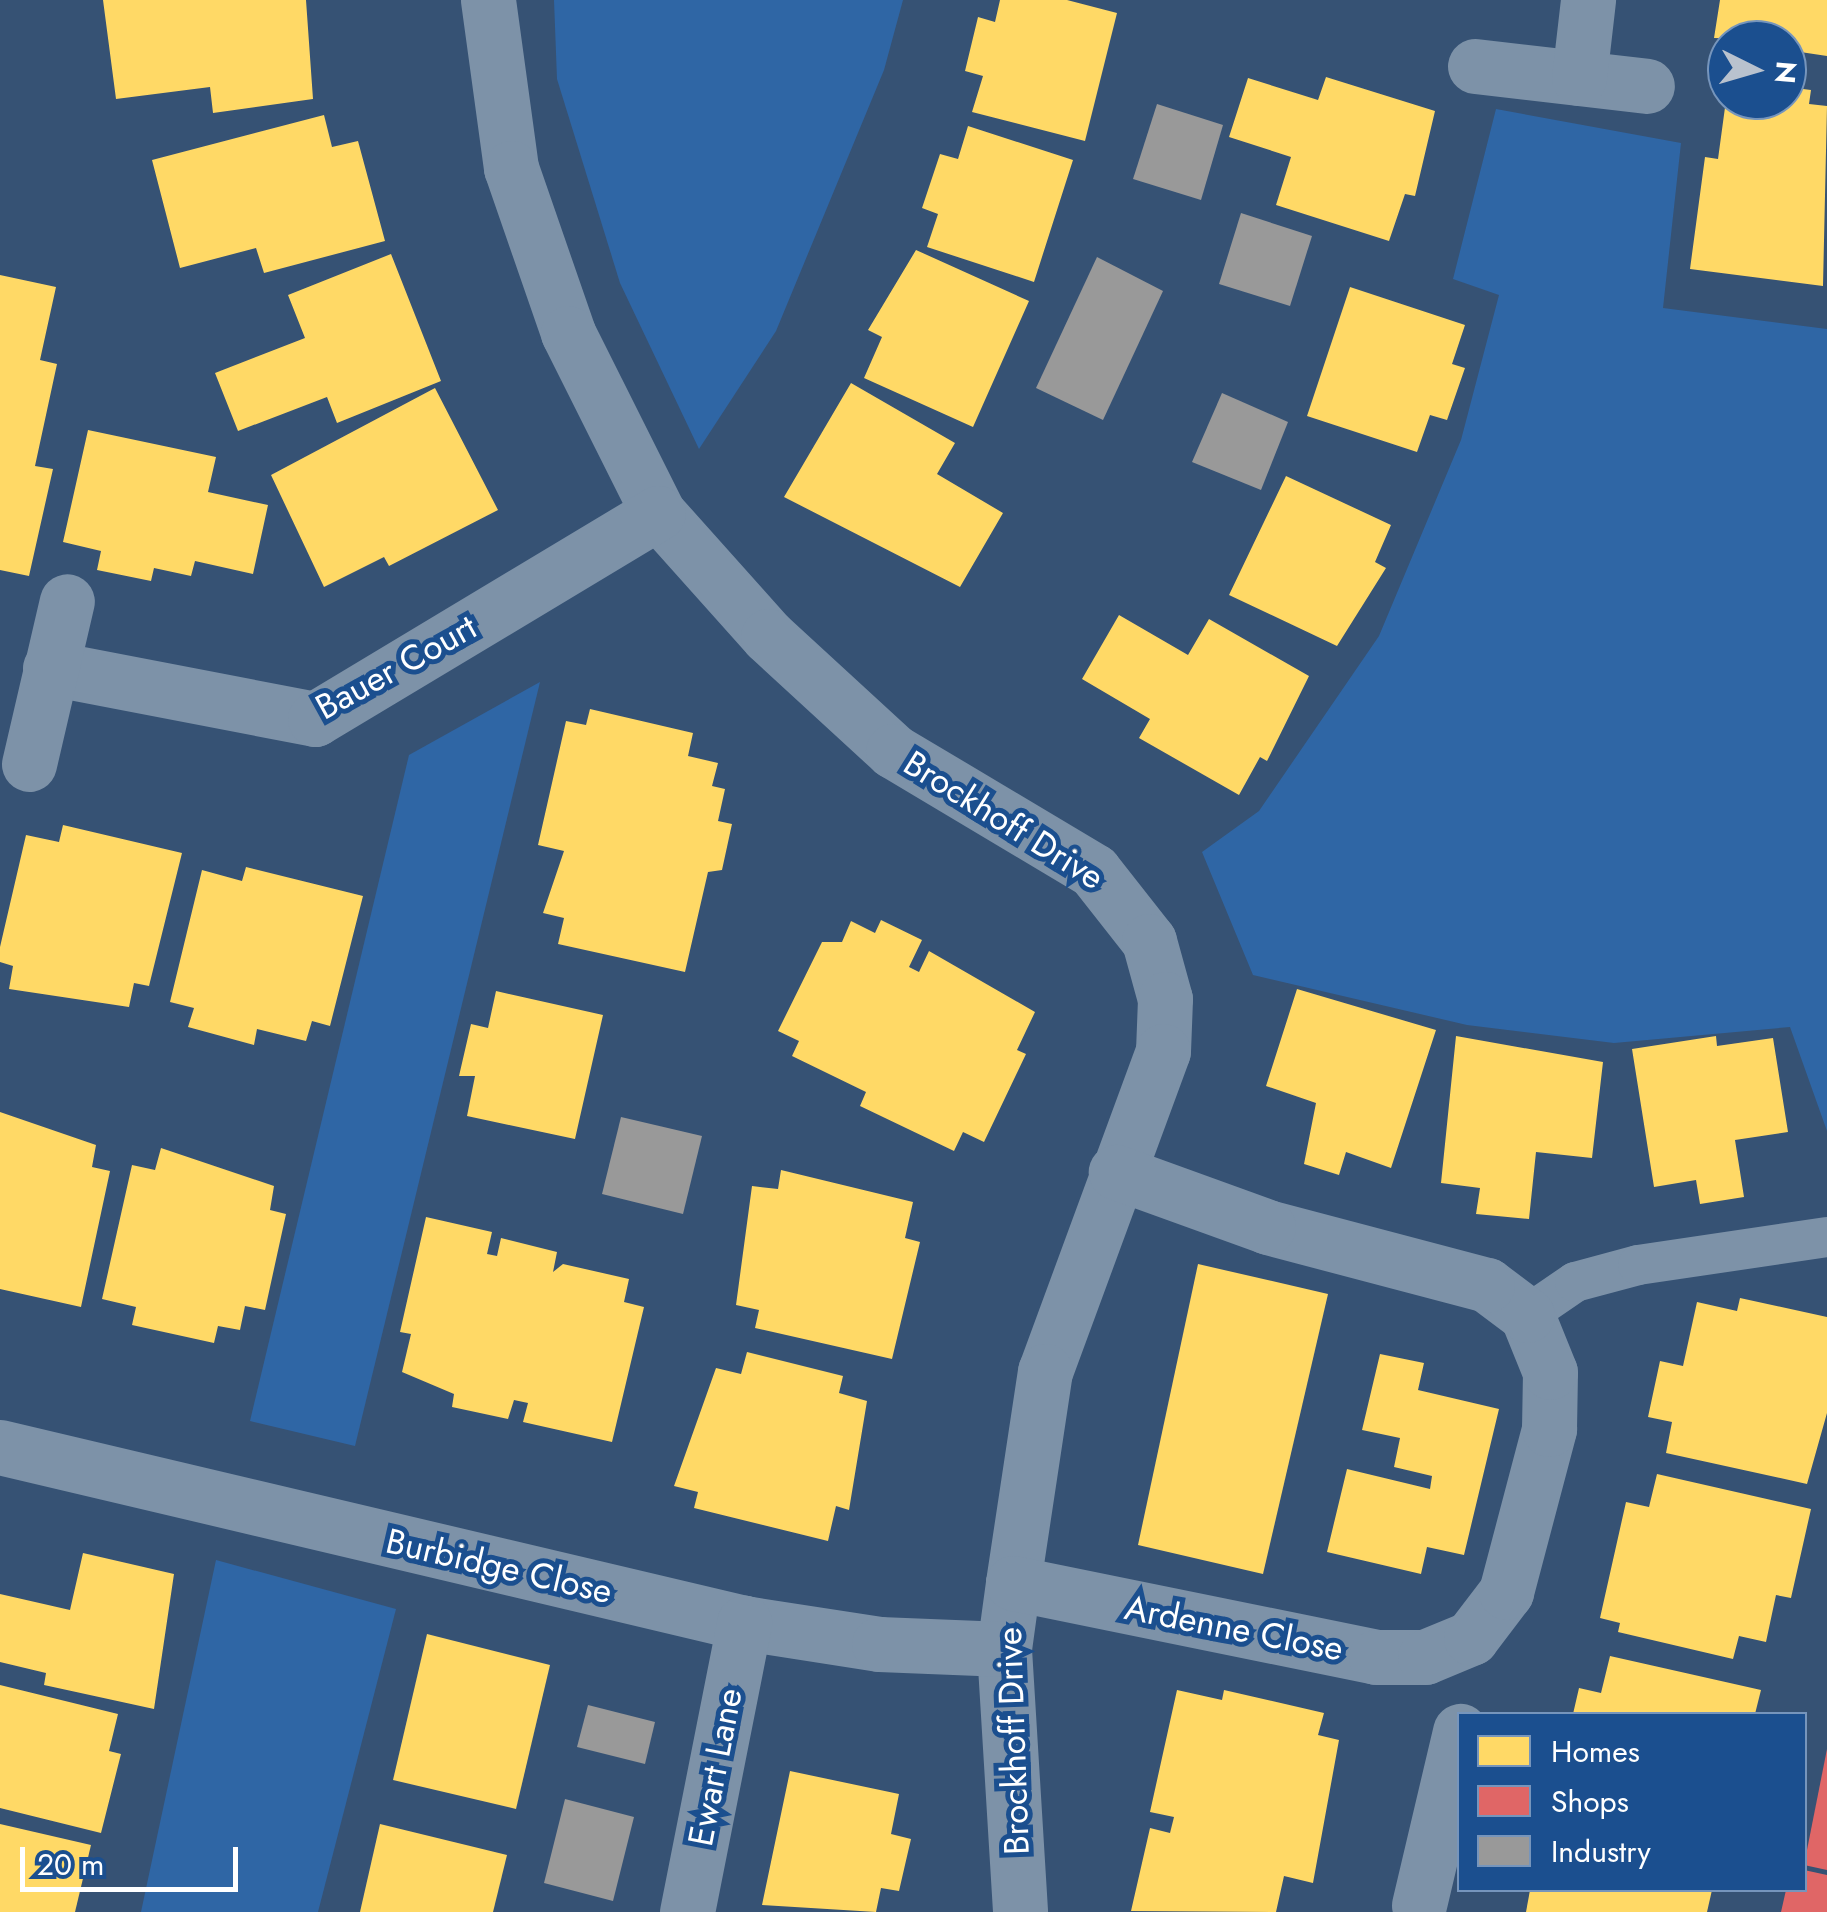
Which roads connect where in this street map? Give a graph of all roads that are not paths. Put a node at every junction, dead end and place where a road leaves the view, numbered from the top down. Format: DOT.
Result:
graph roads {
  1 [pos="488,0"];
  2 [pos="1588,0"];
  3 [pos="1476,66"];
  4 [pos="1579,78"];
  5 [pos="1646,86"];
  6 [pos="658,514"];
  7 [pos="67,601"];
  8 [pos="50,668"];
  9 [pos="28,764"];
  10 [pos="1116,1172"];
  11 [pos="1827,1237"];
  12 [pos="1527,1314"];
  13 [pos="0,1447"];
  14 [pos="1013,1583"];
  15 [pos="744,1622"];
  16 [pos="1454,1644"];
  17 [pos="1004,1649"];
  18 [pos="1463,1712"];
  19 [pos="1457,1744"];
  20 [pos="1419,1905"];
  21 [pos="687,1912"];
  22 [pos="1020,1912"];
  1 -- 6 [label="street, Brockhoff Drive"];
  2 -- 4 [label="street"];
  3 -- 4 [label="street"];
  4 -- 5 [label="street"];
  6 -- 8 [label="street, Bauer Court"];
  6 -- 10 [label="street, Brockhoff Drive"];
  7 -- 8 [label="street"];
  8 -- 9 [label="street"];
  10 -- 12 [label="street"];
  10 -- 14 [label="street, Brockhoff Drive"];
  11 -- 12 [label="lane"];
  12 -- 16 [label="street, Ardenne Close"];
  13 -- 15 [label="street, Burbidge Close"];
  14 -- 16 [label="street, Ardenne Close"];
  14 -- 17 [label="street, Brockhoff Drive"];
  15 -- 17 [label="street, Burbidge Close"];
  15 -- 21 [label="street, Ewart Lane"];
  16 -- 18 [label="street"];
  17 -- 22 [label="street, Brockhoff Drive"];
  19 -- 20 [label="street"];
}
